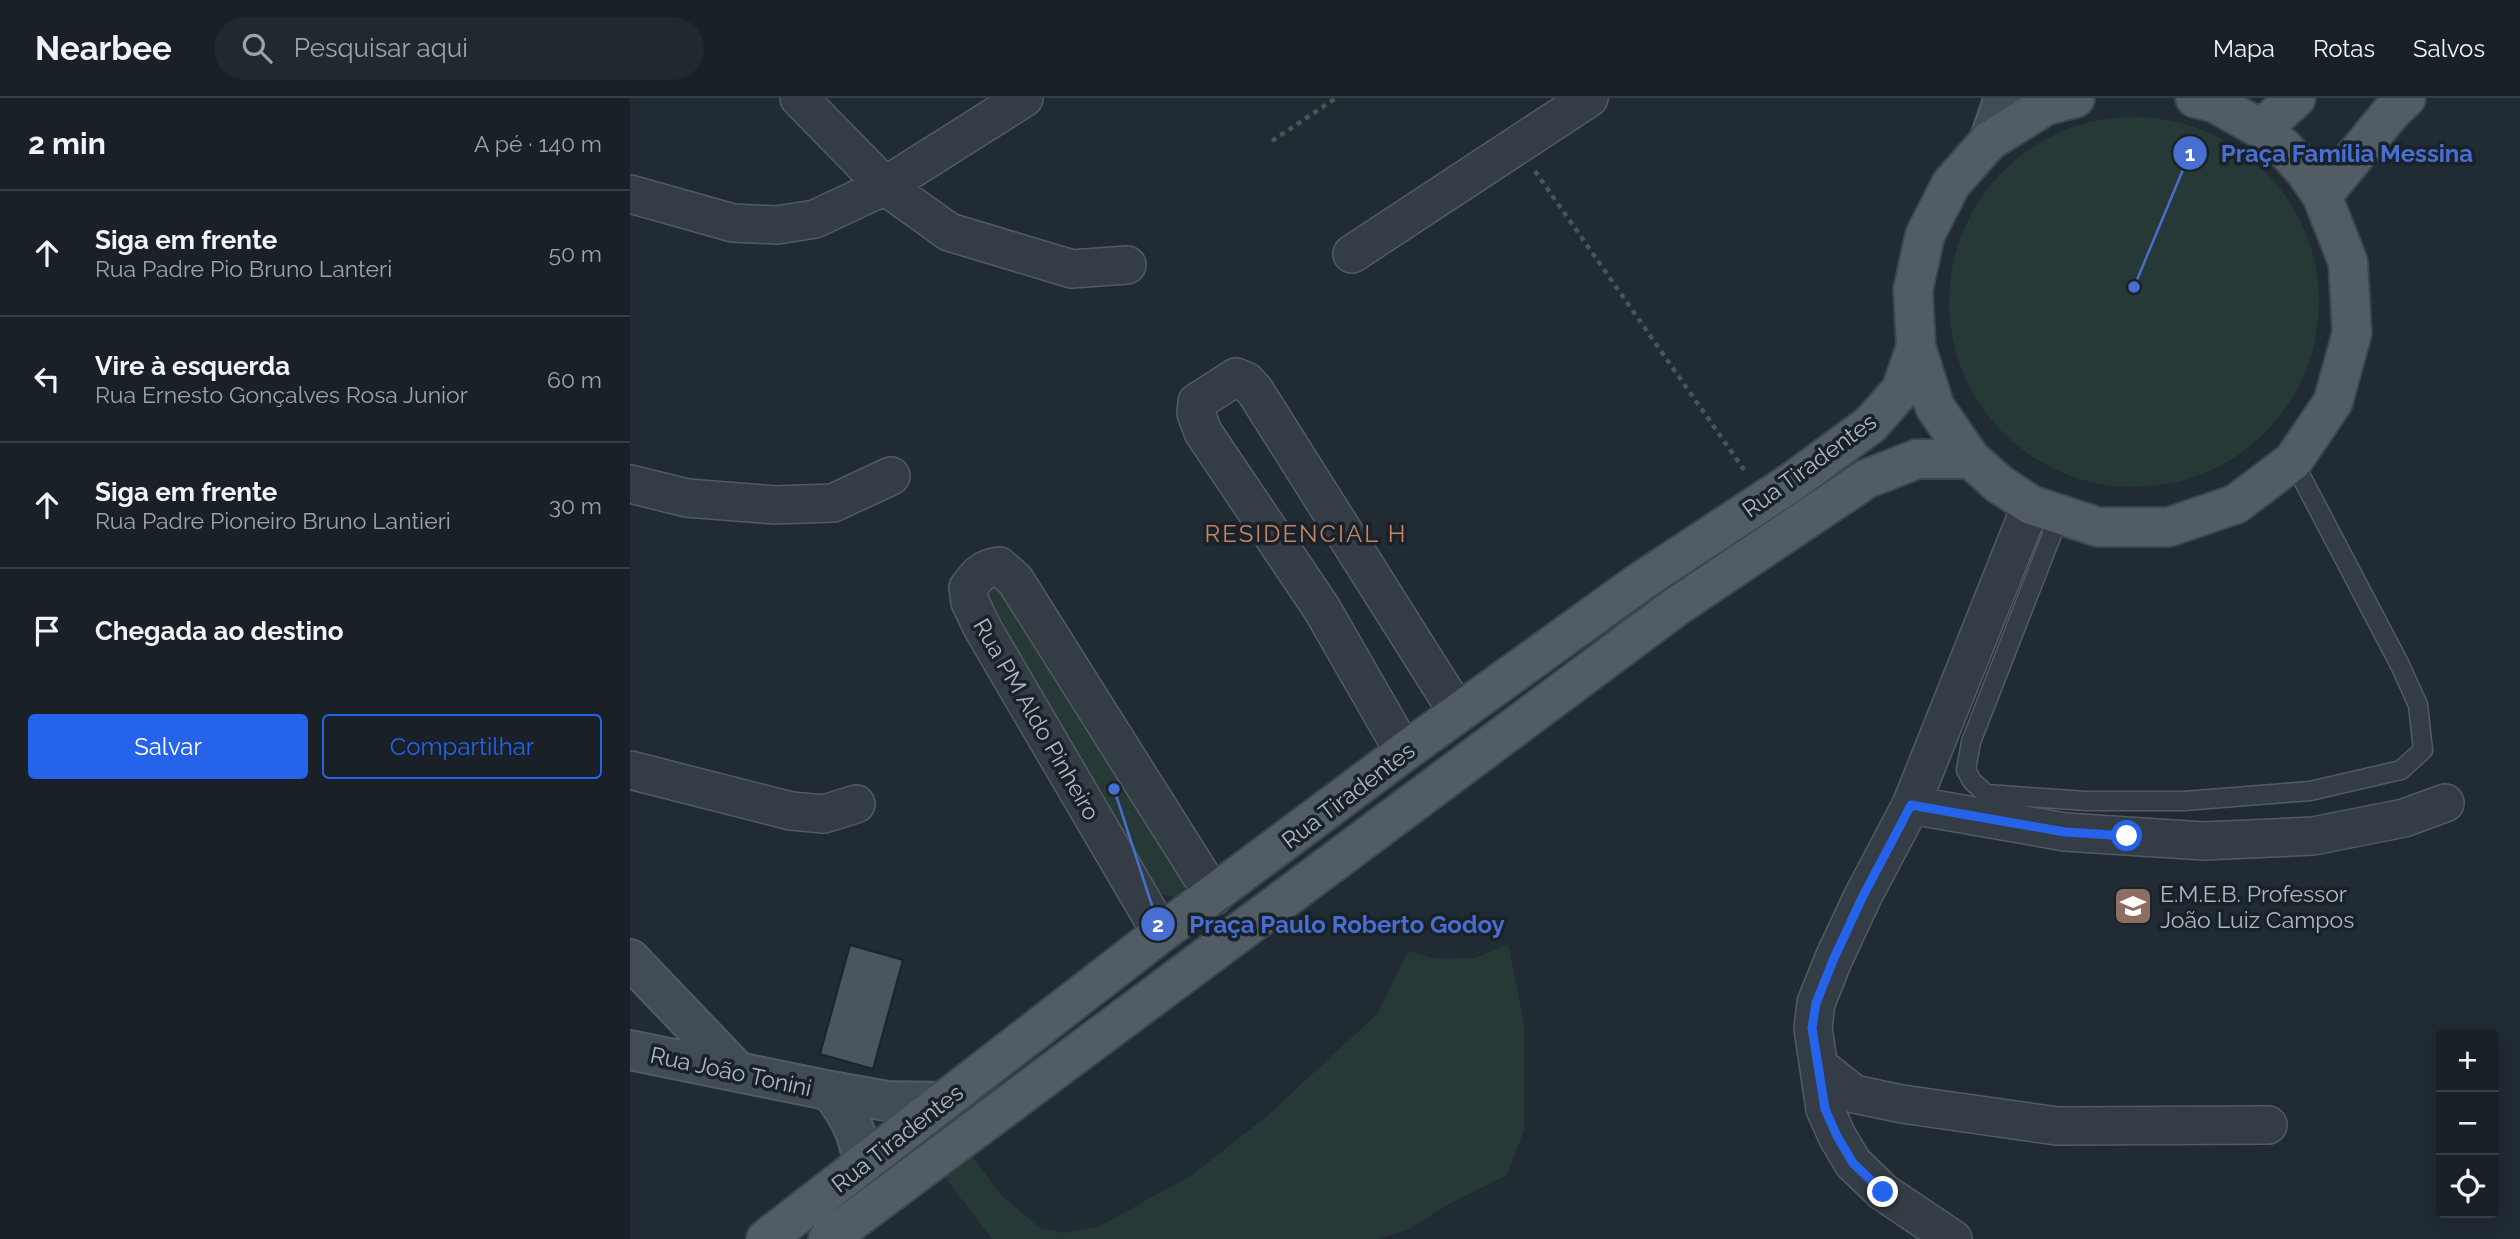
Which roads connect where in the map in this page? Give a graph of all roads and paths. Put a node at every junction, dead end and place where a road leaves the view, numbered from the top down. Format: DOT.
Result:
graph roads {
  1 [pos="799,98"];
  2 [pos="1024,98"];
  3 [pos="1336,98"];
  4 [pos="1589,98"];
  5 [pos="2004,98"];
  6 [pos="2075,98"];
  7 [pos="2195,98"];
  8 [pos="2296,98"];
  9 [pos="2406,98"];
  10 [pos="2261,129"];
  11 [pos="1272,141"];
  12 [pos="1989,141"];
  13 [pos="1517,145"];
  14 [pos="885,186"];
  15 [pos="630,194"];
  16 [pos="2322,196"];
  17 [pos="1352,254"];
  18 [pos="1126,265"];
  19 [pos="1916,347"];
  20 [pos="1971,459"];
  21 [pos="2293,461"];
  22 [pos="891,476"];
  23 [pos="630,484"];
  24 [pos="1765,500"];
  25 [pos="2046,510"];
  26 [pos="1458,713"];
  27 [pos="1405,752"];
  28 [pos="630,770"];
  29 [pos="2141,800"];
  30 [pos="2445,803"];
  31 [pos="856,804"];
  32 [pos="1911,805"];
  33 [pos="2127,836"];
  34 [pos="1214,896"];
  35 [pos="1161,933"];
  36 [pos="630,959"];
  37 [pos="630,1050"];
  38 [pos="1820,1067"];
  39 [pos="738,1072"];
  40 [pos="831,1091"];
  41 [pos="943,1102"];
  42 [pos="2268,1125"];
  43 [pos="863,1164"];
  44 [pos="766,1239"];
  45 [pos="828,1239"];
  46 [pos="1953,1239"];
  1 -- 14 [label="street"];
  2 -- 14 [label="street"];
  3 -- 11 [label="path"];
  4 -- 13 [label="street"];
  5 -- 12 [label="street"];
  6 -- 12 [label="main road"];
  7 -- 10 [label="main road"];
  8 -- 10 [label="main road"];
  9 -- 16 [label="main road"];
  10 -- 16 [label="main road"];
  12 -- 19 [label="main road"];
  13 -- 17 [label="street"];
  13 -- 24 [label="path"];
  14 -- 15 [label="street"];
  14 -- 18 [label="street"];
  16 -- 21 [label="main road"];
  19 -- 20 [label="main road"];
  19 -- 24 [label="main road, Rua Tiradentes"];
  20 -- 25 [label="main road"];
  20 -- 45 [label="main road, Rua Tiradentes"];
  21 -- 25 [label="main road"];
  21 -- 29 [label="lane"];
  22 -- 23 [label="street"];
  24 -- 26 [label="main road, Rua Tiradentes"];
  25 -- 29 [label="lane"];
  25 -- 32 [label="street"];
  26 -- 27 [label="main road, Rua Tiradentes"];
  26 -- 27 [label="street"];
  27 -- 34 [label="main road, Rua Tiradentes"];
  28 -- 31 [label="street"];
  29 -- 33 [label="lane"];
  30 -- 33 [label="street"];
  32 -- 33 [label="street"];
  32 -- 38 [label="street"];
  34 -- 35 [label="main road, Rua Tiradentes"];
  34 -- 35 [label="street, Rua PM Aldo Pinheiro"];
  35 -- 41 [label="main road, Rua Tiradentes"];
  36 -- 39 [label="street"];
  37 -- 39 [label="street, Rua João Tonini"];
  38 -- 42 [label="street"];
  38 -- 46 [label="street"];
  39 -- 40 [label="street, Rua João Tonini"];
  40 -- 41 [label="street, Rua João Tonini"];
  40 -- 43 [label="street"];
  41 -- 43 [label="main road, Rua Tiradentes"];
  43 -- 44 [label="main road, Rua Tiradentes"];
}
